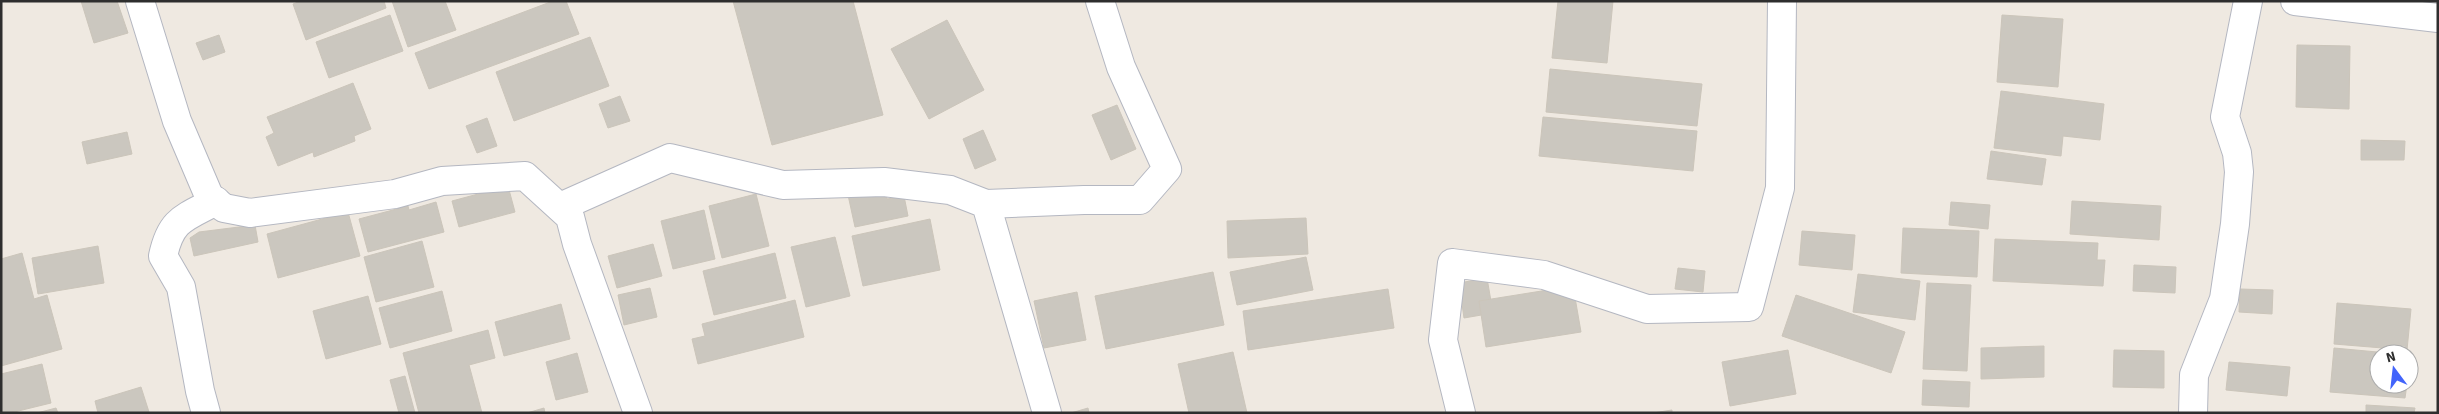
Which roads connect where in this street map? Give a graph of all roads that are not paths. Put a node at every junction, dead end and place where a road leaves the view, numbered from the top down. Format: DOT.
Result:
graph roads {
  1 [pos="140,1"];
  2 [pos="1100,1"];
  3 [pos="1782,1"];
  4 [pos="2248,1"];
  5 [pos="2295,1"];
  6 [pos="2438,18"];
  7 [pos="216,201"];
  8 [pos="986,204"];
  9 [pos="560,207"];
  10 [pos="206,413"];
  11 [pos="638,413"];
  12 [pos="1047,413"];
  13 [pos="1461,413"];
  14 [pos="2193,413"];
  1 -- 7 [label="street"];
  2 -- 8 [label="street"];
  3 -- 13 [label="street"];
  4 -- 14 [label="street"];
  5 -- 6 [label="street"];
  7 -- 9 [label="street"];
  7 -- 10 [label="street"];
  8 -- 9 [label="street"];
  8 -- 12 [label="street"];
  9 -- 11 [label="street"];
}
